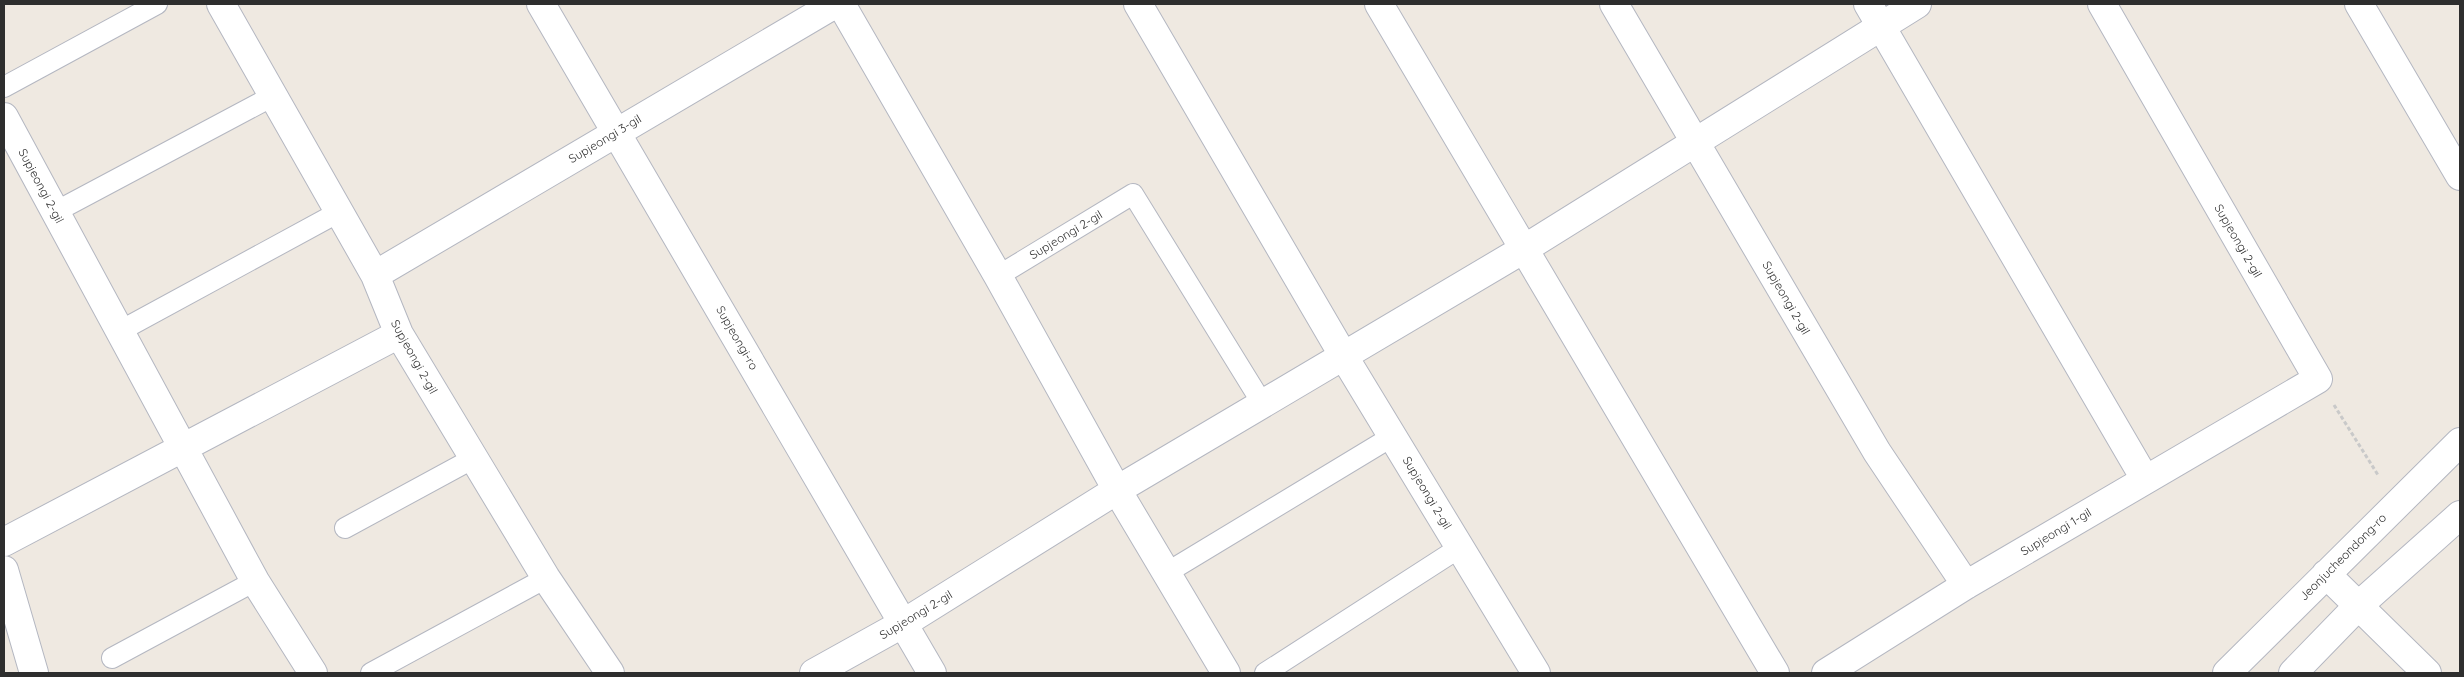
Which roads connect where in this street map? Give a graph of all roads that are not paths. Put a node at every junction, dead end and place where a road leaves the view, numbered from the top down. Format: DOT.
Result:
graph roads {
  1 [pos="157,4"];
  2 [pos="221,4"];
  3 [pos="541,4"];
  4 [pos="836,4"];
  5 [pos="841,4"];
  6 [pos="1138,4"];
  7 [pos="1379,4"];
  8 [pos="1614,4"];
  9 [pos="1917,4"];
  10 [pos="2102,4"];
  11 [pos="2359,4"];
  12 [pos="1875,15"];
  13 [pos="4,88"];
  14 [pos="273,96"];
  15 [pos="4,117"];
  16 [pos="616,133"];
  17 [pos="1696,143"];
  18 [pos="2460,176"];
  19 [pos="55,212"];
  20 [pos="339,212"];
  21 [pos="1524,249"];
  22 [pos="375,275"];
  23 [pos="998,276"];
  24 [pos="120,331"];
  25 [pos="398,334"];
  26 [pos="1343,355"];
  27 [pos="2318,379"];
  28 [pos="1262,403"];
  29 [pos="1393,436"];
  30 [pos="2460,442"];
  31 [pos="183,448"];
  32 [pos="474,458"];
  33 [pos="2145,479"];
  34 [pos="1117,490"];
  35 [pos="2460,515"];
  36 [pos="345,528"];
  37 [pos="4,542"];
  38 [pos="1459,548"];
  39 [pos="4,570"];
  40 [pos="1168,572"];
  41 [pos="2326,574"];
  42 [pos="546,578"];
  43 [pos="255,581"];
  44 [pos="1966,585"];
  45 [pos="2368,615"];
  46 [pos="904,624"];
  47 [pos="112,658"];
  48 [pos="1532,672"];
  49 [pos="34,673"];
  50 [pos="313,673"];
  51 [pos="371,673"];
  52 [pos="610,673"];
  53 [pos="814,673"];
  54 [pos="932,673"];
  55 [pos="1226,673"];
  56 [pos="1265,673"];
  57 [pos="1776,673"];
  58 [pos="1826,673"];
  59 [pos="2227,673"];
  60 [pos="2293,673"];
  61 [pos="2427,673"];
  1 -- 13 [label="lane"];
  2 -- 14 [label="street, Supjeongi 2-gil"];
  3 -- 16 [label="street, Supjeongi-ro"];
  4 -- 16 [label="street, Supjeongi 3-gil"];
  5 -- 23 [label="street"];
  6 -- 26 [label="street, Supjeongi 2-gil"];
  7 -- 21 [label="street"];
  8 -- 17 [label="street, Supjeongi 2-gil"];
  9 -- 12 [label="street, Supjeongi 2-gil"];
  10 -- 27 [label="street, Supjeongi 2-gil"];
  11 -- 18 [label="street"];
  12 -- 17 [label="street, Supjeongi 2-gil"];
  12 -- 33 [label="street"];
  14 -- 19 [label="lane"];
  14 -- 20 [label="street, Supjeongi 2-gil"];
  15 -- 19 [label="street, Supjeongi 2-gil"];
  16 -- 22 [label="street, Supjeongi 3-gil"];
  16 -- 46 [label="street, Supjeongi-ro"];
  17 -- 21 [label="street, Supjeongi 2-gil"];
  17 -- 44 [label="street, Supjeongi 2-gil"];
  19 -- 24 [label="street, Supjeongi 2-gil"];
  20 -- 22 [label="street, Supjeongi 2-gil"];
  20 -- 24 [label="lane"];
  21 -- 26 [label="street, Supjeongi 2-gil"];
  21 -- 57 [label="street"];
  22 -- 25 [label="street, Supjeongi 2-gil"];
  23 -- 28 [label="lane, Supjeongi 2-gil"];
  23 -- 34 [label="street"];
  24 -- 31 [label="street, Supjeongi 2-gil"];
  25 -- 31 [label="street"];
  25 -- 32 [label="street, Supjeongi 2-gil"];
  26 -- 28 [label="street, Supjeongi 2-gil"];
  26 -- 29 [label="street, Supjeongi 2-gil"];
  27 -- 33 [label="street, Supjeongi 1-gil"];
  28 -- 34 [label="street, Supjeongi 2-gil"];
  29 -- 38 [label="street, Supjeongi 2-gil"];
  29 -- 40 [label="lane"];
  30 -- 41 [label="street, Jeonjucheondong-ro"];
  31 -- 37 [label="street"];
  31 -- 43 [label="street, Supjeongi 2-gil"];
  32 -- 36 [label="lane"];
  32 -- 42 [label="street, Supjeongi 2-gil"];
  33 -- 44 [label="street, Supjeongi 1-gil"];
  34 -- 40 [label="street"];
  34 -- 46 [label="street, Supjeongi 2-gil"];
  35 -- 45 [label="street"];
  38 -- 48 [label="street, Supjeongi 2-gil"];
  38 -- 56 [label="lane"];
  39 -- 49 [label="street"];
  40 -- 55 [label="street"];
  41 -- 45 [label="street"];
  41 -- 59 [label="street, Jeonjucheondong-ro"];
  42 -- 51 [label="lane"];
  42 -- 52 [label="street, Supjeongi 2-gil"];
  43 -- 47 [label="lane"];
  43 -- 50 [label="street, Supjeongi 2-gil"];
  44 -- 58 [label="street, Supjeongi 1-gil"];
  45 -- 60 [label="street"];
  45 -- 61 [label="street"];
  46 -- 53 [label="street, Supjeongi 2-gil"];
  46 -- 54 [label="street, Supjeongi-ro"];
}
